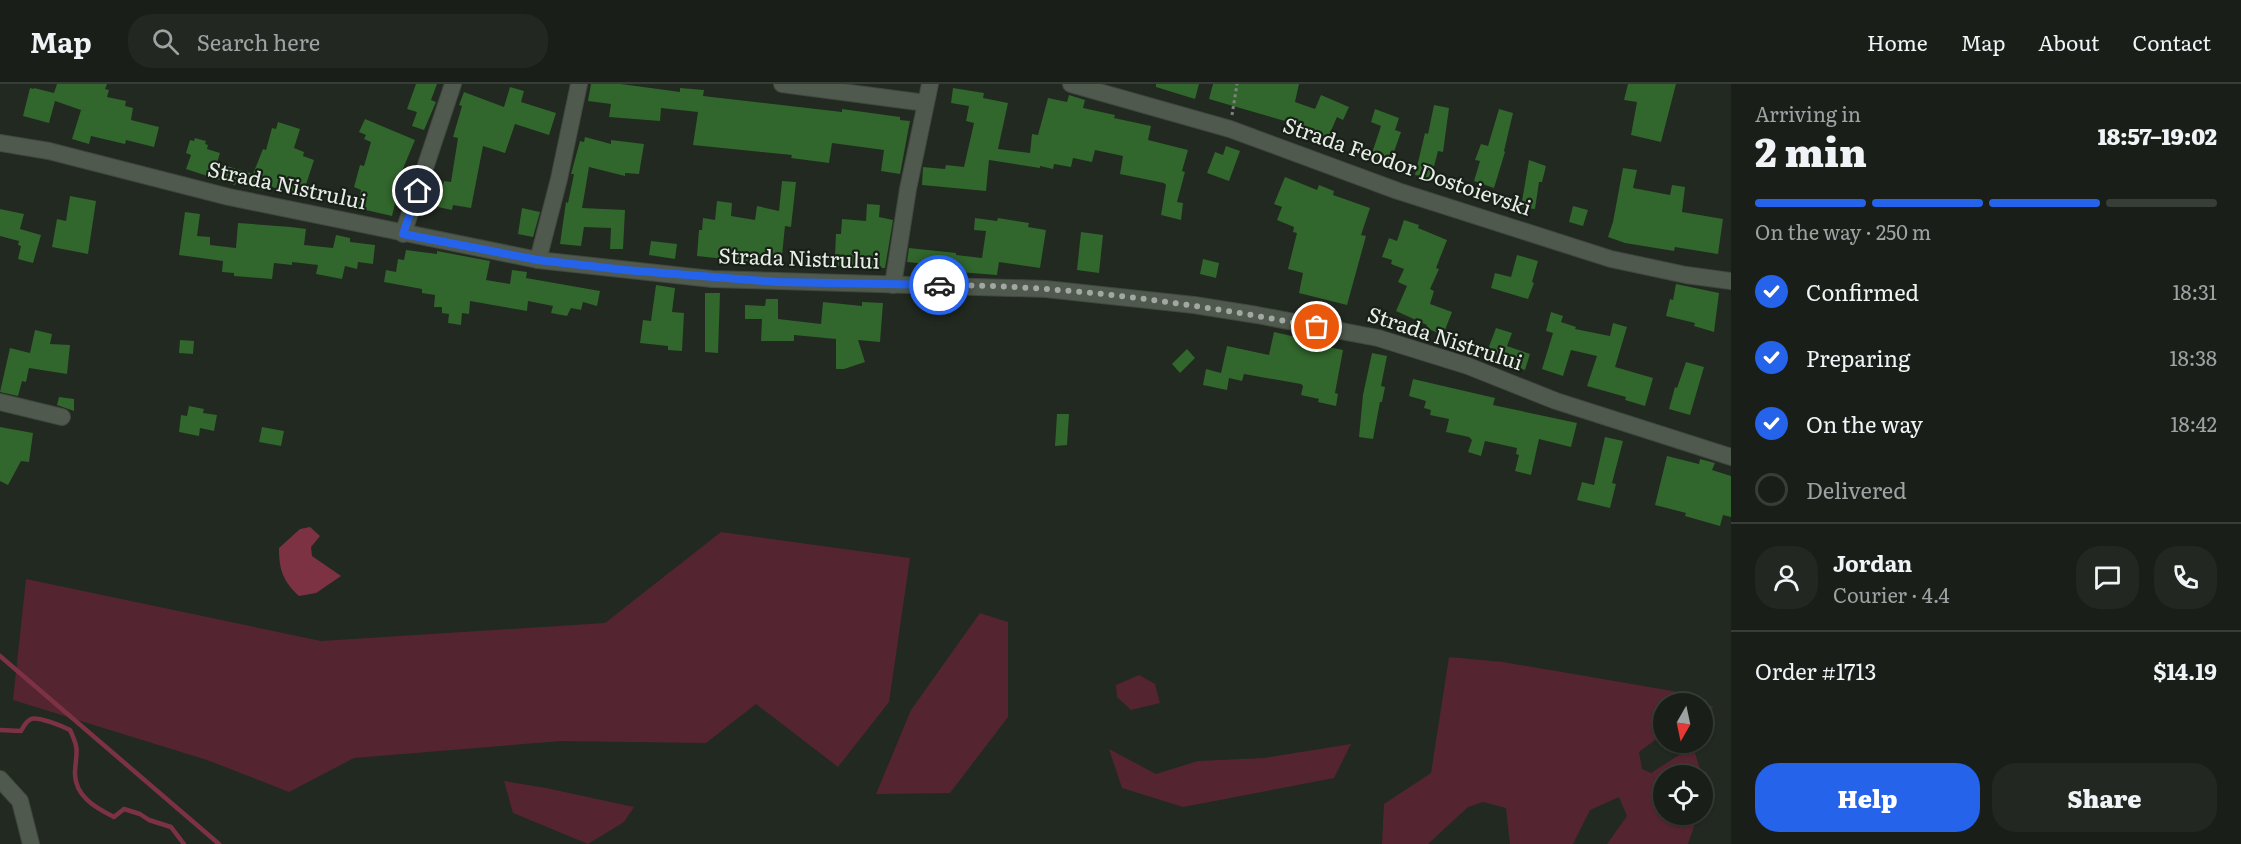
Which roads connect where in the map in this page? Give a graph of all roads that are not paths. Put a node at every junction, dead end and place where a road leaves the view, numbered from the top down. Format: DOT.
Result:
graph roads {
  1 [pos="453,84"];
  2 [pos="579,84"];
  3 [pos="782,84"];
  4 [pos="930,84"];
  5 [pos="1071,84"];
  6 [pos="926,103"];
  7 [pos="0,143"];
  8 [pos="403,234"];
  9 [pos="538,260"];
  10 [pos="1731,281"];
  11 [pos="893,285"];
  12 [pos="0,402"];
  13 [pos="62,417"];
  14 [pos="1731,457"];
  15 [pos="0,779"];
  16 [pos="31,844"];
  1 -- 8 [label="street"];
  2 -- 9 [label="street"];
  3 -- 6 [label="street"];
  4 -- 6 [label="street"];
  5 -- 10 [label="street, Strada Feodor Dostoievski"];
  6 -- 11 [label="street"];
  7 -- 8 [label="street, Strada Nistrului"];
  8 -- 9 [label="street, Strada Nistrului"];
  9 -- 11 [label="street, Strada Nistrului"];
  11 -- 14 [label="street, Strada Nistrului"];
  12 -- 13 [label="street"];
  15 -- 16 [label="street"];
}
